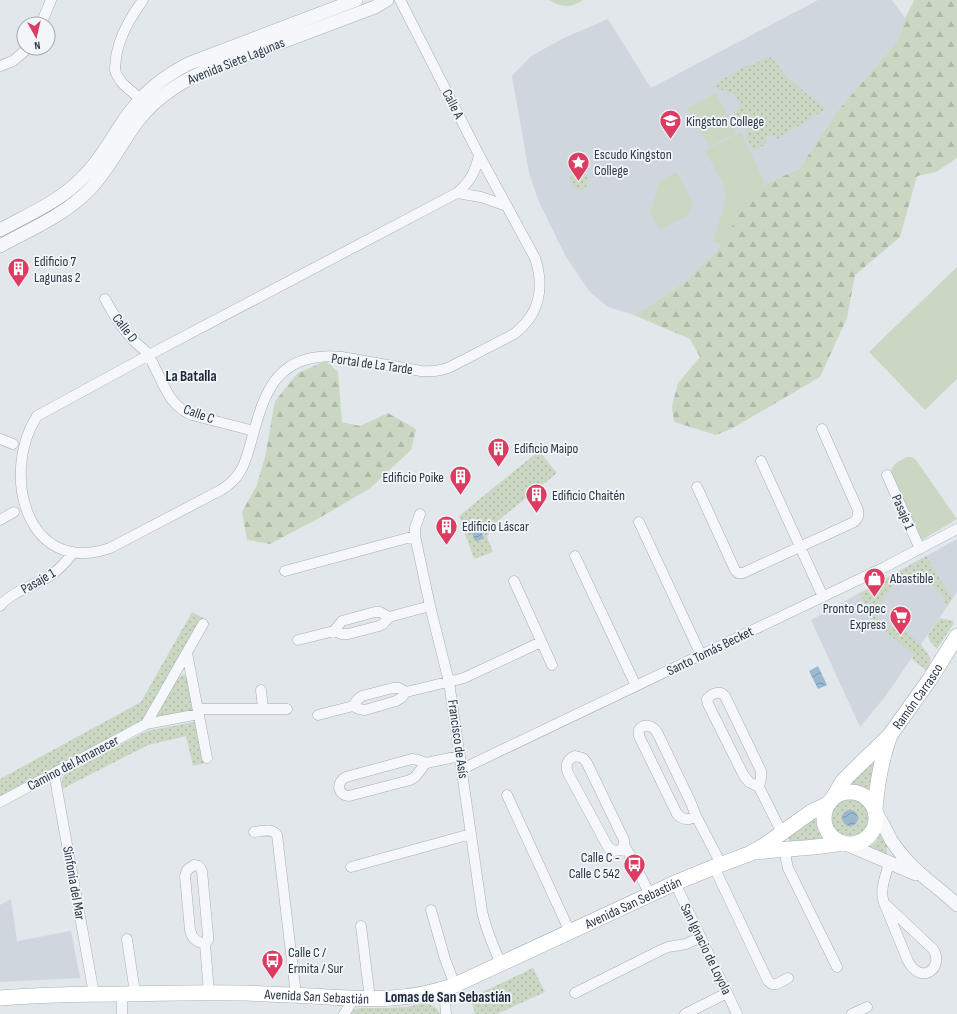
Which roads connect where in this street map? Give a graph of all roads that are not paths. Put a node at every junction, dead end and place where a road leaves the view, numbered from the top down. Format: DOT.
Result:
graph roads {
  1 [pos="51,0"];
  2 [pos="143,0"];
  3 [pos="356,0"];
  4 [pos="387,0"];
  5 [pos="400,0"];
  6 [pos="44,16"];
  7 [pos="19,56"];
  8 [pos="0,66"];
  9 [pos="145,103"];
  10 [pos="479,154"];
  11 [pos="457,193"];
  12 [pos="507,206"];
  13 [pos="35,211"];
  14 [pos="42,224"];
  15 [pos="0,230"];
  16 [pos="0,246"];
  17 [pos="105,299"];
  18 [pos="149,355"];
  19 [pos="822,429"];
  20 [pos="254,431"];
  21 [pos="0,439"];
  22 [pos="762,461"];
  23 [pos="887,475"];
  24 [pos="697,487"];
  25 [pos="420,514"];
  26 [pos="0,520"];
  27 [pos="639,522"];
  28 [pos="957,529"];
  29 [pos="415,536"];
  30 [pos="800,546"];
  31 [pos="920,549"];
  32 [pos="73,553"];
  33 [pos="575,556"];
  34 [pos="285,571"];
  35 [pos="514,581"];
  36 [pos="823,597"];
  37 [pos="0,606"];
  38 [pos="430,606"];
  39 [pos="389,617"];
  40 [pos="203,624"];
  41 [pos="334,631"];
  42 [pos="957,636"];
  43 [pos="298,640"];
  44 [pos="541,642"];
  45 [pos="187,653"];
  46 [pos="701,655"];
  47 [pos="552,665"];
  48 [pos="449,682"];
  49 [pos="636,686"];
  50 [pos="261,690"];
  51 [pos="406,692"];
  52 [pos="353,706"];
  53 [pos="263,709"];
  54 [pos="287,709"];
  55 [pos="199,712"];
  56 [pos="318,715"];
  57 [pos="146,724"];
  58 [pos="890,735"];
  59 [pos="460,756"];
  60 [pos="207,758"];
  61 [pos="426,764"];
  62 [pos="462,769"];
  63 [pos="54,773"];
  64 [pos="759,788"];
  65 [pos="508,795"];
  66 [pos="831,801"];
  67 [pos="0,802"];
  68 [pos="876,811"];
  69 [pos="696,816"];
  70 [pos="254,832"];
  71 [pos="782,833"];
  72 [pos="471,834"];
  73 [pos="892,840"];
  74 [pos="844,844"];
  75 [pos="624,845"];
  76 [pos="786,849"];
  77 [pos="748,854"];
  78 [pos="889,862"];
  79 [pos="717,865"];
  80 [pos="351,866"];
  81 [pos="923,877"];
  82 [pos="675,883"];
  83 [pos="650,895"];
  84 [pos="884,903"];
  85 [pos="957,904"];
  86 [pos="431,910"];
  87 [pos="361,926"];
  88 [pos="570,932"];
  89 [pos="700,937"];
  90 [pos="127,939"];
  91 [pos="205,944"];
  92 [pos="501,964"];
  93 [pos="837,967"];
  94 [pos="788,978"];
  95 [pos="450,987"];
  96 [pos="727,992"];
  97 [pos="209,993"];
  98 [pos="575,993"];
  99 [pos="94,994"];
  100 [pos="128,994"];
  101 [pos="296,995"];
  102 [pos="0,998"];
  103 [pos="354,999"];
  104 [pos="370,999"];
  105 [pos="866,1007"];
  106 [pos="122,1014"];
  107 [pos="344,1014"];
  108 [pos="446,1014"];
  109 [pos="685,1014"];
  110 [pos="737,1014"];
  111 [pos="852,1014"];
  1 -- 6 [label="street"];
  2 -- 9 [label="street"];
  3 -- 9 [label="street, Avenida Siete Lagunas"];
  4 -- 9 [label="street, Avenida Siete Lagunas"];
  5 -- 10 [label="street, Calle A"];
  7 -- 8 [label="street"];
  9 -- 13 [label="street, Avenida Siete Lagunas"];
  9 -- 14 [label="street, Avenida Siete Lagunas"];
  10 -- 11 [label="street"];
  10 -- 12 [label="street, Calle A"];
  11 -- 12 [label="street"];
  11 -- 18 [label="street"];
  12 -- 20 [label="street, Portal de La Tarde"];
  13 -- 14 [label="street"];
  13 -- 15 [label="street, Avenida Siete Lagunas"];
  14 -- 16 [label="street, Avenida Siete Lagunas"];
  17 -- 18 [label="street, Calle D"];
  18 -- 20 [label="street, Calle C"];
  18 -- 21 [label="street"];
  19 -- 30 [label="street"];
  20 -- 32 [label="street, Portal de La Tarde"];
  22 -- 30 [label="street"];
  23 -- 31 [label="street, Pasaje 1"];
  24 -- 30 [label="street"];
  25 -- 29 [label="street, Francisco de Asís"];
  26 -- 32 [label="street, Portal de La Tarde"];
  27 -- 46 [label="street"];
  28 -- 31 [label="street, Santo Tomás Becket"];
  29 -- 34 [label="street"];
  29 -- 38 [label="street, Francisco de Asís"];
  30 -- 36 [label="street"];
  31 -- 36 [label="street, Santo Tomás Becket"];
  32 -- 37 [label="street, Pasaje 1"];
  33 -- 49 [label="street"];
  35 -- 44 [label="street"];
  36 -- 46 [label="street, Santo Tomás Becket"];
  38 -- 39 [label="street"];
  38 -- 48 [label="street, Francisco de Asís"];
  39 -- 41 [label="street"];
  39 -- 41 [label="street"];
  40 -- 45 [label="street"];
  41 -- 43 [label="street"];
  42 -- 58 [label="main road, Ramón Carrasco"];
  44 -- 47 [label="street"];
  44 -- 48 [label="street"];
  45 -- 55 [label="street"];
  45 -- 57 [label="street"];
  46 -- 49 [label="street, Santo Tomás Becket"];
  48 -- 51 [label="street"];
  48 -- 59 [label="street, Francisco de Asís"];
  49 -- 62 [label="street, Santo Tomás Becket"];
  50 -- 53 [label="street"];
  51 -- 52 [label="street"];
  51 -- 52 [label="street"];
  52 -- 56 [label="street"];
  53 -- 54 [label="street, Camino del Amanecer"];
  53 -- 55 [label="street, Camino del Amanecer"];
  55 -- 57 [label="street, Camino del Amanecer"];
  55 -- 60 [label="street"];
  57 -- 63 [label="street, Camino del Amanecer"];
  58 -- 66 [label="main road, Ramón Carrasco"];
  58 -- 68 [label="main road, Ramón Carrasco"];
  59 -- 61 [label="street"];
  59 -- 62 [label="street, Francisco de Asís"];
  61 -- 61 [label="street"];
  62 -- 72 [label="street, Francisco de Asís"];
  63 -- 67 [label="street, Camino del Amanecer"];
  63 -- 99 [label="street, Sinfonía del Mar"];
  64 -- 64 [label="street"];
  64 -- 71 [label="street"];
  65 -- 88 [label="street"];
  66 -- 68 [label="main road"];
  66 -- 71 [label="main road, Avenida San Sebastián"];
  66 -- 74 [label="main road"];
  68 -- 73 [label="street"];
  68 -- 74 [label="main road"];
  69 -- 69 [label="street"];
  69 -- 79 [label="street"];
  70 -- 101 [label="street"];
  71 -- 77 [label="main road, Avenida San Sebastián"];
  72 -- 80 [label="street"];
  72 -- 92 [label="street, Francisco de Asís"];
  73 -- 78 [label="street"];
  73 -- 81 [label="street"];
  74 -- 76 [label="main road, Avenida San Sebastián"];
  74 -- 78 [label="street"];
  75 -- 75 [label="street"];
  75 -- 83 [label="street"];
  76 -- 77 [label="main road, Avenida San Sebastián"];
  76 -- 93 [label="street"];
  77 -- 79 [label="main road, Avenida San Sebastián"];
  78 -- 81 [label="street"];
  78 -- 84 [label="street"];
  79 -- 82 [label="main road, Avenida San Sebastián"];
  79 -- 94 [label="street"];
  81 -- 85 [label="street"];
  82 -- 83 [label="main road, Avenida San Sebastián"];
  82 -- 89 [label="street, San Ignacio de Loyola"];
  83 -- 88 [label="main road, Avenida San Sebastián"];
  84 -- 84 [label="street"];
  86 -- 95 [label="street"];
  87 -- 104 [label="street"];
  88 -- 92 [label="main road, Avenida San Sebastián"];
  89 -- 96 [label="street, San Ignacio de Loyola"];
  89 -- 98 [label="street"];
  90 -- 100 [label="street"];
  91 -- 91 [label="street"];
  91 -- 97 [label="street"];
  92 -- 95 [label="main road, Avenida San Sebastián"];
  95 -- 104 [label="main road, Avenida San Sebastián"];
  95 -- 108 [label="street"];
  96 -- 109 [label="street"];
  96 -- 110 [label="street, San Ignacio de Loyola"];
  97 -- 100 [label="main road, Avenida San Sebastián"];
  97 -- 101 [label="main road, Avenida San Sebastián"];
  99 -- 100 [label="main road, Avenida San Sebastián"];
  99 -- 102 [label="main road, Avenida San Sebastián"];
  100 -- 106 [label="street"];
  101 -- 103 [label="main road, Avenida San Sebastián"];
  103 -- 104 [label="main road, Avenida San Sebastián"];
  103 -- 107 [label="street"];
  105 -- 111 [label="street"];
}
